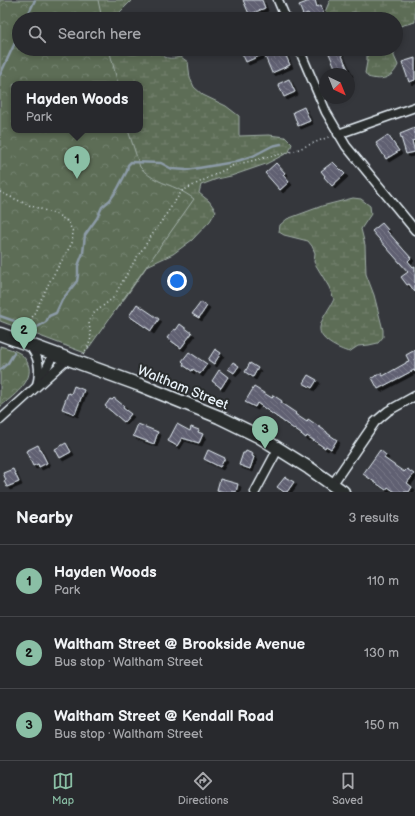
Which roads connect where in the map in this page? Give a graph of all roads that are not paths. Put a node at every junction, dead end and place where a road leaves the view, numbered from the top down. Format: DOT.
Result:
graph roads {
  1 [pos="278,0"];
  2 [pos="283,12"];
  3 [pos="302,56"];
  4 [pos="415,107"];
  5 [pos="338,134"];
  6 [pos="415,230"];
  7 [pos="0,334"];
  8 [pos="23,342"];
  9 [pos="54,353"];
  10 [pos="68,358"];
  11 [pos="35,388"];
  12 [pos="415,396"];
  13 [pos="0,420"];
  14 [pos="278,449"];
  15 [pos="332,485"];
  16 [pos="255,492"];
  17 [pos="343,492"];
  1 -- 2 [label="street"];
  3 -- 5 [label="street"];
  4 -- 5 [label="street"];
  5 -- 6 [label="street"];
  7 -- 8 [label="main road, Waltham Street"];
  8 -- 9 [label="main road, Waltham Street"];
  8 -- 11 [label="street"];
  9 -- 10 [label="main road, Waltham Street"];
  9 -- 11 [label="street"];
  10 -- 11 [label="street"];
  10 -- 14 [label="main road, Waltham Street"];
  11 -- 13 [label="street"];
  12 -- 15 [label="street"];
  14 -- 15 [label="main road, Waltham Street"];
  14 -- 16 [label="street"];
  15 -- 17 [label="main road, Waltham Street"];
}
